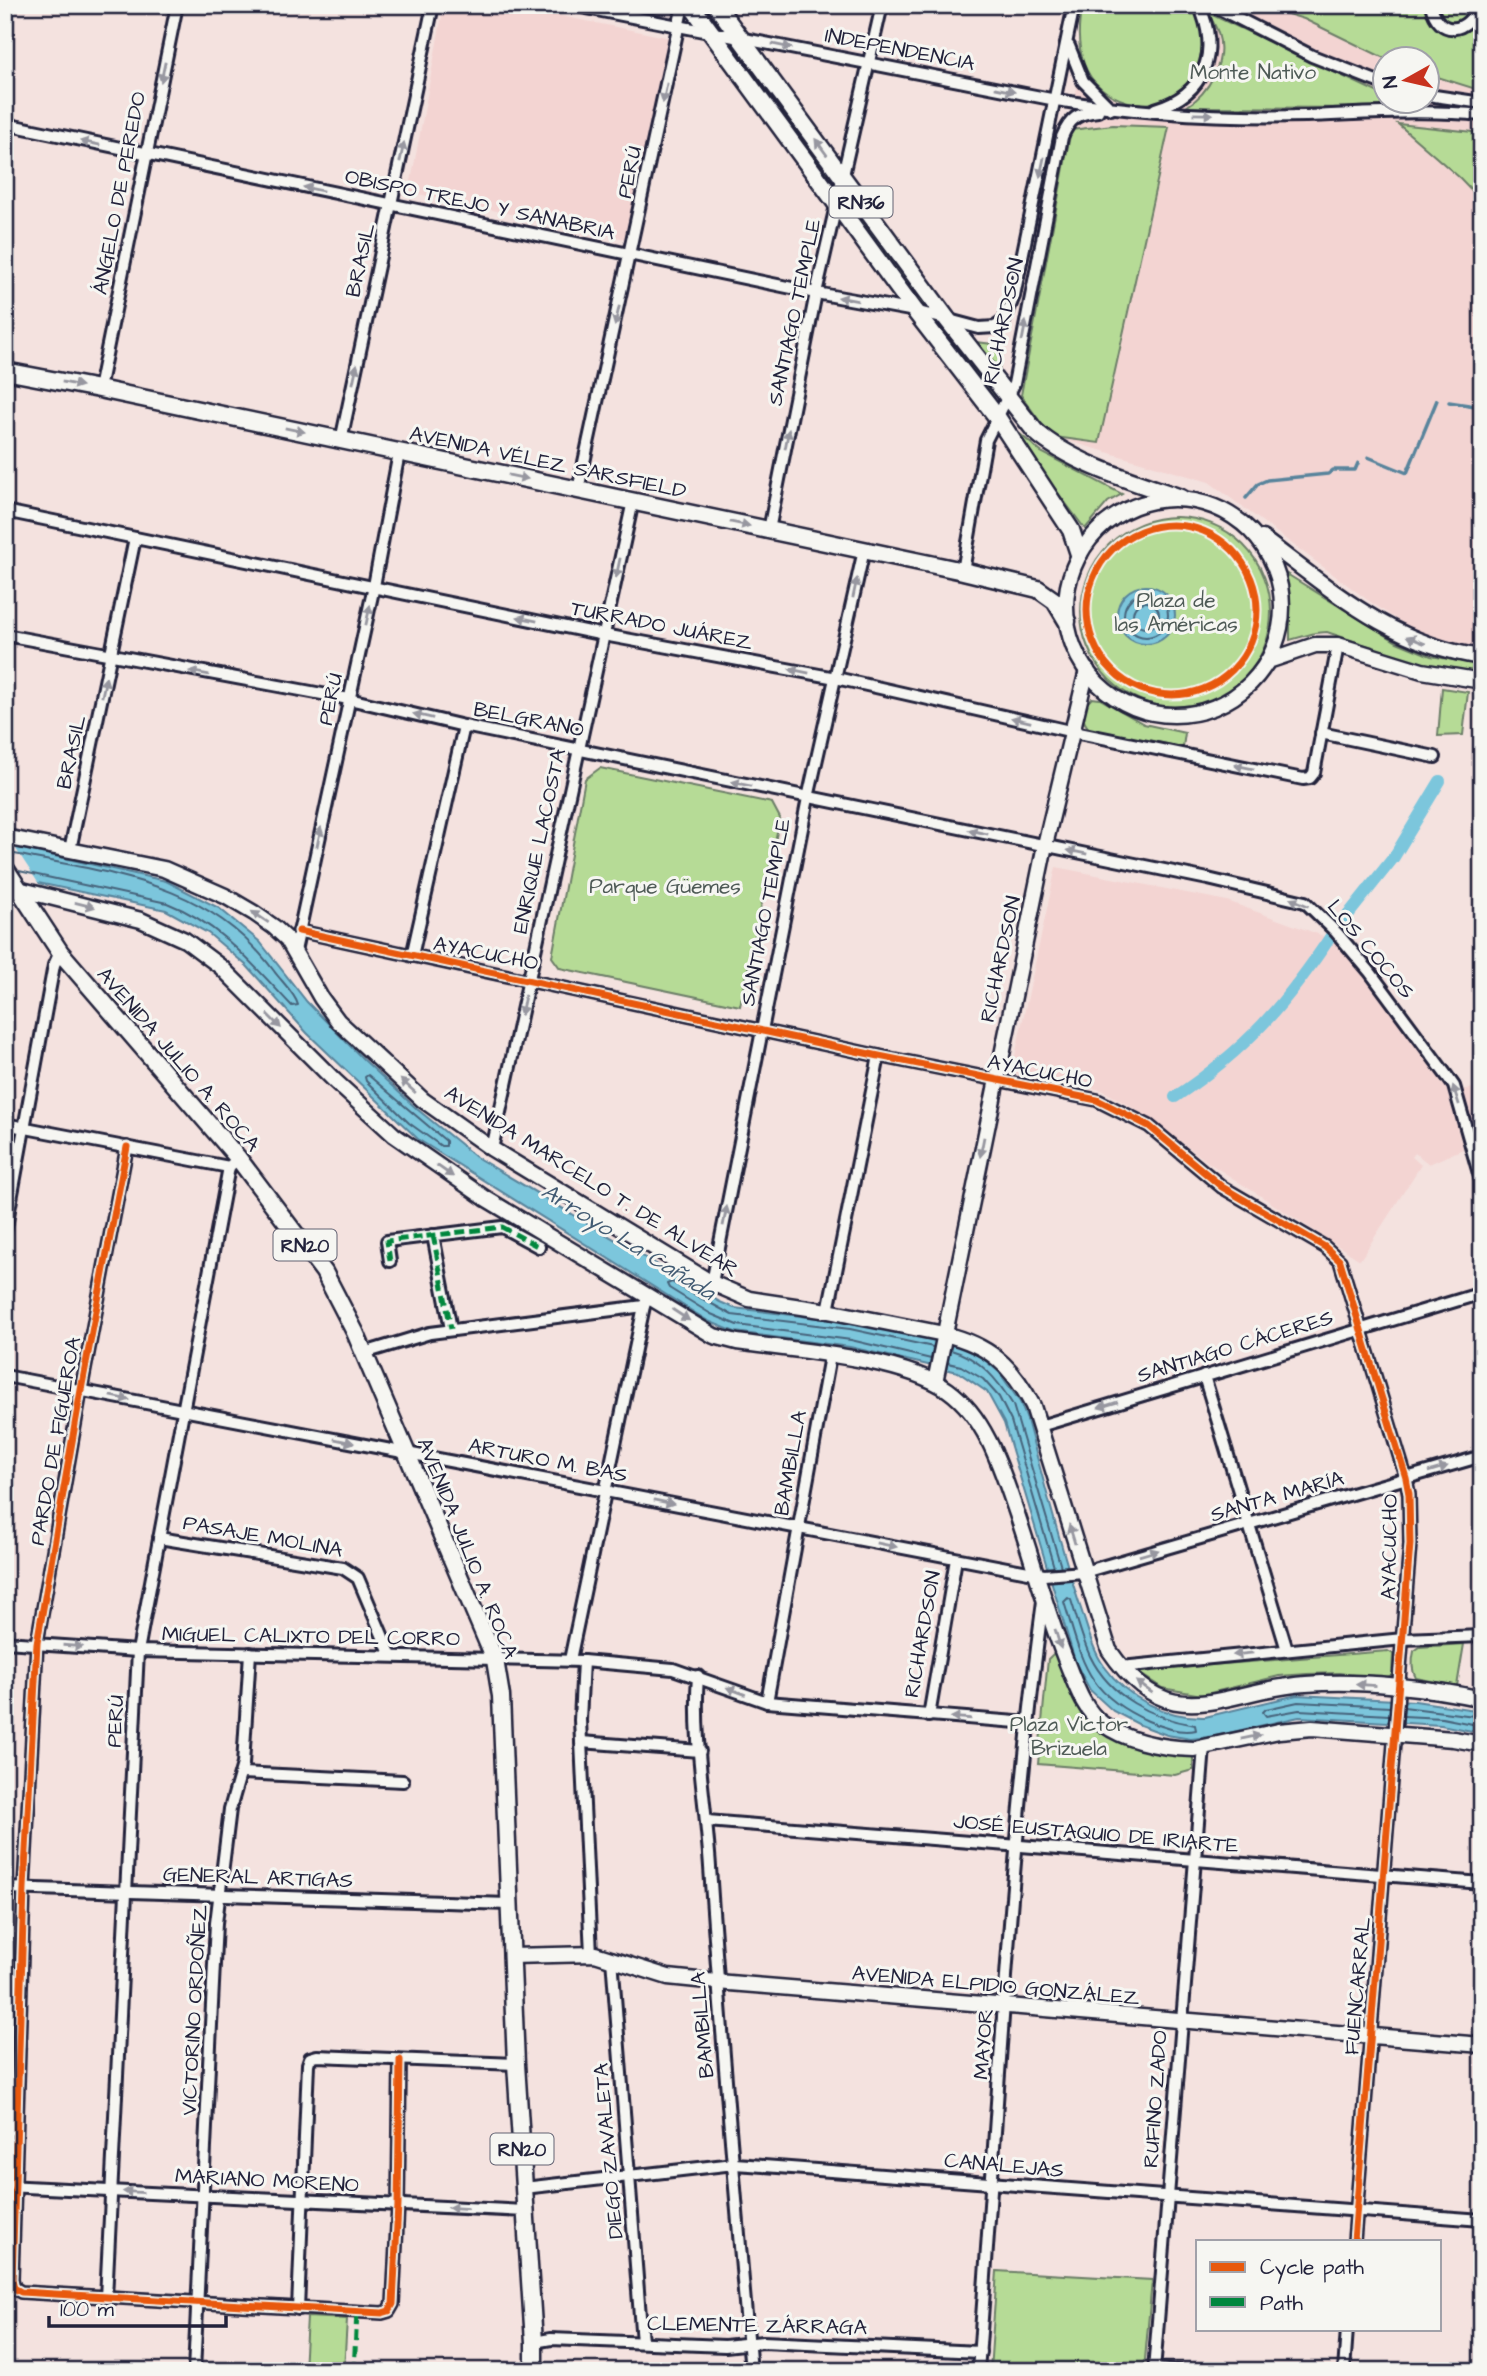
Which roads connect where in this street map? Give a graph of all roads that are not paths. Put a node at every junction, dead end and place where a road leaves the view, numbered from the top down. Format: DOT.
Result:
graph roads {
  1 [pos="177,5"];
  2 [pos="433,5"];
  3 [pos="571,5"];
  4 [pos="683,5"];
  5 [pos="691,5"];
  6 [pos="716,5"];
  7 [pos="882,5"];
  8 [pos="1074,5"];
  9 [pos="1199,5"];
  10 [pos="1212,5"];
  11 [pos="1431,5"];
  12 [pos="1479,5"];
  13 [pos="679,26"];
  14 [pos="713,33"];
  15 [pos="742,38"];
  16 [pos="1068,41"];
  17 [pos="869,62"];
  18 [pos="1372,80"];
  19 [pos="1442,97"];
  20 [pos="1056,100"];
  21 [pos="1482,103"];
  22 [pos="1111,109"];
  23 [pos="1372,109"];
  24 [pos="1146,112"];
  25 [pos="1442,112"];
  26 [pos="1482,115"];
  27 [pos="5,124"];
  28 [pos="145,155"];
  29 [pos="842,177"];
  30 [pos="837,203"];
  31 [pos="391,204"];
  32 [pos="631,255"];
  33 [pos="816,293"];
  34 [pos="915,311"];
  35 [pos="947,318"];
  36 [pos="5,371"];
  37 [pos="99,389"];
  38 [pos="1009,398"];
  39 [pos="997,417"];
  40 [pos="341,441"];
  41 [pos="399,453"];
  42 [pos="578,490"];
  43 [pos="1181,498"];
  44 [pos="633,501"];
  45 [pos="5,512"];
  46 [pos="1250,529"];
  47 [pos="769,530"];
  48 [pos="135,538"];
  49 [pos="864,550"];
  50 [pos="1079,554"];
  51 [pos="963,571"];
  52 [pos="374,586"];
  53 [pos="1068,621"];
  54 [pos="5,635"];
  55 [pos="604,635"];
  56 [pos="1338,645"];
  57 [pos="111,657"];
  58 [pos="1482,657"];
  59 [pos="1268,661"];
  60 [pos="1087,670"];
  61 [pos="836,678"];
  62 [pos="1482,681"];
  63 [pos="349,699"];
  64 [pos="464,726"];
  65 [pos="1074,732"];
  66 [pos="1321,733"];
  67 [pos="579,748"];
  68 [pos="1436,757"];
  69 [pos="808,798"];
  70 [pos="5,837"];
  71 [pos="1045,845"];
  72 [pos="70,850"];
  73 [pos="5,868"];
  74 [pos="12,888"];
  75 [pos="299,931"];
  76 [pos="295,951"];
  77 [pos="60,952"];
  78 [pos="412,956"];
  79 [pos="529,980"];
  80 [pos="762,1029"];
  81 [pos="878,1056"];
  82 [pos="996,1080"];
  83 [pos="5,1124"];
  84 [pos="23,1128"];
  85 [pos="127,1147"];
  86 [pos="492,1149"];
  87 [pos="234,1163"];
  88 [pos="1482,1184"];
  89 [pos="5,1232"];
  90 [pos="433,1235"];
  91 [pos="539,1247"];
  92 [pos="390,1261"];
  93 [pos="712,1283"];
  94 [pos="1482,1293"];
  95 [pos="647,1301"];
  96 [pos="828,1311"];
  97 [pos="1361,1328"];
  98 [pos="451,1329"];
  99 [pos="943,1338"];
  100 [pos="364,1353"];
  101 [pos="830,1356"];
  102 [pos="5,1376"];
  103 [pos="936,1376"];
  104 [pos="1204,1376"];
  105 [pos="81,1390"];
  106 [pos="182,1411"];
  107 [pos="1040,1426"];
  108 [pos="406,1453"];
  109 [pos="1482,1457"];
  110 [pos="1406,1479"];
  111 [pos="606,1490"];
  112 [pos="1249,1524"];
  113 [pos="798,1528"];
  114 [pos="159,1538"];
  115 [pos="956,1559"];
  116 [pos="1076,1573"];
  117 [pos="1040,1574"];
  118 [pos="1044,1595"];
  119 [pos="1482,1636"];
  120 [pos="1403,1639"];
  121 [pos="5,1642"];
  122 [pos="37,1643"];
  123 [pos="1287,1650"];
  124 [pos="138,1651"];
  125 [pos="250,1653"];
  126 [pos="391,1656"];
  127 [pos="495,1660"];
  128 [pos="570,1660"];
  129 [pos="583,1661"];
  130 [pos="1121,1667"];
  131 [pos="698,1676"];
  132 [pos="1398,1690"];
  133 [pos="1482,1699"];
  134 [pos="767,1702"];
  135 [pos="929,1716"];
  136 [pos="1029,1723"];
  137 [pos="1395,1730"];
  138 [pos="581,1742"];
  139 [pos="1482,1744"];
  140 [pos="1204,1747"];
  141 [pos="700,1751"];
  142 [pos="242,1773"];
  143 [pos="403,1781"];
  144 [pos="707,1821"];
  145 [pos="1018,1846"];
  146 [pos="1194,1860"];
  147 [pos="1384,1876"];
  148 [pos="1482,1883"];
  149 [pos="5,1888"];
  150 [pos="24,1888"];
  151 [pos="125,1891"];
  152 [pos="220,1895"];
  153 [pos="509,1903"];
  154 [pos="591,1954"];
  155 [pos="511,1956"];
  156 [pos="612,1958"];
  157 [pos="717,1982"];
  158 [pos="1004,2007"];
  159 [pos="1180,2021"];
  160 [pos="1370,2036"];
  161 [pos="1482,2045"];
  162 [pos="400,2060"];
  163 [pos="516,2064"];
  164 [pos="734,2164"];
  165 [pos="630,2176"];
  166 [pos="992,2183"];
  167 [pos="10,2187"];
  168 [pos="524,2188"];
  169 [pos="110,2191"];
  170 [pos="202,2196"];
  171 [pos="1167,2197"];
  172 [pos="303,2201"];
  173 [pos="398,2205"];
  174 [pos="526,2211"];
  175 [pos="1357,2211"];
  176 [pos="1482,2220"];
  177 [pos="1354,2240"];
  178 [pos="106,2298"];
  179 [pos="197,2303"];
  180 [pos="298,2309"];
  181 [pos="1347,2330"];
  182 [pos="534,2342"];
  183 [pos="642,2342"];
  184 [pos="749,2343"];
  185 [pos="980,2352"];
  186 [pos="1154,2370"];
  187 [pos="194,2371"];
  188 [pos="534,2371"];
  189 [pos="751,2371"];
  190 [pos="978,2371"];
  191 [pos="1181,2371"];
  192 [pos="1344,2371"];
  1 -- 28 [label="street, ÁNGELO DE PEREDO, one-way"];
  31 -- 2 [label="street, BRASIL, one-way"];
  3 -- 13 [label="street, INDEPENDENCIA"];
  4 -- 13 [label="street, PERÚ"];
  5 -- 14 [label="main road, RN36"];
  6 -- 15 [label="main road, RN36"];
  7 -- 17 [label="street, SANTIAGO TEMPLE"];
  8 -- 16 [label="street"];
  9 -- 24 [label="street"];
  10 -- 18 [label="street"];
  11 -- 12 [label="street"];
  13 -- 14 [label="street, INDEPENDENCIA"];
  13 -- 32 [label="street, PERÚ, one-way"];
  14 -- 15 [label="street, INDEPENDENCIA"];
  14 -- 30 [label="main road, RN36"];
  15 -- 17 [label="street, INDEPENDENCIA, one-way"];
  29 -- 15 [label="main road, RN36, one-way"];
  16 -- 20 [label="street"];
  16 -- 22 [label="street"];
  17 -- 20 [label="street, INDEPENDENCIA, one-way"];
  17 -- 29 [label="street, SANTIAGO TEMPLE"];
  19 -- 21 [label="street"];
  20 -- 22 [label="street, INDEPENDENCIA"];
  20 -- 35 [label="street, RICHARDSON, one-way"];
  22 -- 24 [label="street"];
  38 -- 22 [label="street, RICHARDSON, one-way"];
  24 -- 23 [label="street, one-way"];
  25 -- 26 [label="street"];
  28 -- 27 [label="street, OBISPO TREJO Y SANABRIA, one-way"];
  31 -- 28 [label="street, OBISPO TREJO Y SANABRIA, one-way"];
  28 -- 37 [label="street, ÁNGELO DE PEREDO"];
  29 -- 30 [label="street, SANTIAGO TEMPLE"];
  29 -- 35 [label="main road, RN36"];
  30 -- 33 [label="street, SANTIAGO TEMPLE"];
  30 -- 34 [label="main road, RN36"];
  31 -- 32 [label="street, OBISPO TREJO Y SANABRIA"];
  40 -- 31 [label="street, BRASIL, one-way"];
  32 -- 33 [label="street, OBISPO TREJO Y SANABRIA"];
  32 -- 42 [label="street, PERÚ, one-way"];
  34 -- 33 [label="street, OBISPO TREJO Y SANABRIA, one-way"];
  47 -- 33 [label="street, SANTIAGO TEMPLE, one-way"];
  34 -- 35 [label="street, OBISPO TREJO Y SANABRIA"];
  34 -- 39 [label="main road, RN36"];
  35 -- 38 [label="main road, RN36"];
  36 -- 37 [label="main road, AVENIDA VÉLEZ SARSFIELD, one-way"];
  37 -- 40 [label="main road, AVENIDA VÉLEZ SARSFIELD, one-way"];
  38 -- 39 [label="street, RICHARDSON"];
  38 -- 43 [label="main road, RN36"];
  39 -- 50 [label="main road, RN36"];
  39 -- 51 [label="street, RICHARDSON"];
  40 -- 41 [label="main road, AVENIDA VÉLEZ SARSFIELD"];
  41 -- 42 [label="main road, AVENIDA VÉLEZ SARSFIELD, one-way"];
  41 -- 52 [label="street, PERÚ"];
  42 -- 44 [label="main road, AVENIDA VÉLEZ SARSFIELD"];
  43 -- 46 [label="main road, RN36"];
  43 -- 50 [label="main road, RN36"];
  44 -- 47 [label="main road, AVENIDA VÉLEZ SARSFIELD, one-way"];
  44 -- 55 [label="street, ENRIQUE LACOSTA, one-way"];
  45 -- 48 [label="street, TURRADO JUÁREZ"];
  58 -- 46 [label="main road, RN36, one-way"];
  46 -- 59 [label="main road, RN36"];
  47 -- 49 [label="main road, AVENIDA VÉLEZ SARSFIELD"];
  48 -- 52 [label="street, TURRADO JUÁREZ"];
  48 -- 57 [label="street, BRASIL"];
  49 -- 51 [label="main road, AVENIDA VÉLEZ SARSFIELD"];
  61 -- 49 [label="street, SANTIAGO TEMPLE, one-way"];
  50 -- 53 [label="main road, RN36"];
  51 -- 53 [label="main road, AVENIDA VÉLEZ SARSFIELD"];
  55 -- 52 [label="street, TURRADO JUÁREZ, one-way"];
  63 -- 52 [label="street, PERÚ, one-way"];
  53 -- 60 [label="main road, RN36"];
  54 -- 57 [label="street, BELGRANO"];
  61 -- 55 [label="street, TURRADO JUÁREZ, one-way"];
  55 -- 67 [label="street, ENRIQUE LACOSTA"];
  56 -- 59 [label="main road"];
  56 -- 62 [label="main road"];
  56 -- 66 [label="street"];
  63 -- 57 [label="street, BELGRANO, one-way"];
  72 -- 57 [label="street, BRASIL, one-way"];
  59 -- 60 [label="main road, RN36"];
  60 -- 65 [label="main road, RICHARDSON"];
  65 -- 61 [label="street, TURRADO JUÁREZ, one-way"];
  61 -- 69 [label="street, SANTIAGO TEMPLE"];
  64 -- 63 [label="street, BELGRANO, one-way"];
  75 -- 63 [label="street, PERÚ, one-way"];
  64 -- 67 [label="street, BELGRANO"];
  64 -- 78 [label="street"];
  66 -- 65 [label="street, TURRADO JUÁREZ, one-way"];
  65 -- 71 [label="main road, RICHARDSON"];
  66 -- 68 [label="street"];
  69 -- 67 [label="street, BELGRANO, one-way"];
  67 -- 79 [label="street, ENRIQUE LACOSTA"];
  71 -- 69 [label="street, BELGRANO, one-way"];
  69 -- 80 [label="street, SANTIAGO TEMPLE"];
  70 -- 72 [label="main road, AVENIDA MARCELO T. DE ALVEAR"];
  71 -- 82 [label="main road, RICHARDSON"];
  88 -- 71 [label="street, LOS COCOS, one-way"];
  76 -- 72 [label="main road, AVENIDA MARCELO T. DE ALVEAR, one-way"];
  73 -- 74 [label="main road, AVENIDA JULIO A. ROCA / RN20"];
  74 -- 77 [label="main road, AVENIDA JULIO A. ROCA / RN20"];
  74 -- 95 [label="main road, one-way"];
  75 -- 76 [label="street, PERÚ"];
  75 -- 78 [label="street, AYACUCHO"];
  86 -- 76 [label="main road, AVENIDA MARCELO T. DE ALVEAR, one-way"];
  77 -- 84 [label="street"];
  77 -- 87 [label="main road, AVENIDA JULIO A. ROCA / RN20"];
  78 -- 79 [label="street, AYACUCHO"];
  79 -- 80 [label="street, AYACUCHO"];
  79 -- 86 [label="street, ENRIQUE LACOSTA, one-way"];
  80 -- 81 [label="street, AYACUCHO"];
  93 -- 80 [label="street, SANTIAGO TEMPLE, one-way"];
  81 -- 82 [label="street, AYACUCHO"];
  81 -- 96 [label="street"];
  82 -- 97 [label="street, AYACUCHO"];
  82 -- 99 [label="main road, RICHARDSON, one-way"];
  83 -- 84 [label="street"];
  84 -- 85 [label="street"];
  84 -- 89 [label="street"];
  85 -- 87 [label="street"];
  85 -- 105 [label="street, PARDO DE FIGUEROA"];
  86 -- 93 [label="main road, AVENIDA MARCELO T. DE ALVEAR"];
  87 -- 100 [label="main road, AVENIDA JULIO A. ROCA / RN20"];
  87 -- 106 [label="street, PERÚ"];
  90 -- 91 [label="street"];
  90 -- 92 [label="street"];
  90 -- 98 [label="street"];
  93 -- 96 [label="main road, AVENIDA MARCELO T. DE ALVEAR"];
  94 -- 97 [label="street, SANTIAGO CÁCERES"];
  95 -- 98 [label="street"];
  95 -- 101 [label="main road, one-way"];
  95 -- 111 [label="street"];
  96 -- 99 [label="main road, AVENIDA MARCELO T. DE ALVEAR"];
  97 -- 104 [label="street, SANTIAGO CÁCERES"];
  97 -- 110 [label="street, AYACUCHO"];
  98 -- 100 [label="street"];
  99 -- 103 [label="main road, RICHARDSON"];
  99 -- 107 [label="main road, AVENIDA MARCELO T. DE ALVEAR"];
  100 -- 108 [label="main road, AVENIDA JULIO A. ROCA / RN20"];
  101 -- 103 [label="main road"];
  101 -- 113 [label="street, BAMBILLA"];
  102 -- 105 [label="street, ARTURO M. BAS"];
  103 -- 117 [label="main road"];
  104 -- 107 [label="street, SANTIAGO CÁCERES, one-way"];
  104 -- 112 [label="street"];
  105 -- 106 [label="street, ARTURO M. BAS, one-way"];
  105 -- 122 [label="street, PARDO DE FIGUEROA"];
  106 -- 108 [label="street, ARTURO M. BAS, one-way"];
  106 -- 114 [label="street, PERÚ"];
  116 -- 107 [label="main road, AVENIDA MARCELO T. DE ALVEAR, one-way"];
  108 -- 111 [label="street, ARTURO M. BAS"];
  108 -- 127 [label="main road, AVENIDA JULIO A. ROCA / RN20"];
  110 -- 109 [label="street, SANTA MARÍA, one-way"];
  110 -- 112 [label="street, SANTA MARÍA"];
  110 -- 120 [label="street, AYACUCHO"];
  111 -- 113 [label="street, ARTURO M. BAS, one-way"];
  111 -- 128 [label="street"];
  116 -- 112 [label="street, SANTA MARÍA, one-way"];
  112 -- 123 [label="street"];
  113 -- 115 [label="street, ARTURO M. BAS, one-way"];
  113 -- 134 [label="street, BAMBILLA"];
  114 -- 124 [label="street, PERÚ"];
  114 -- 126 [label="street, PASAJE MOLINA"];
  115 -- 117 [label="street, ARTURO M. BAS"];
  115 -- 135 [label="street, RICHARDSON"];
  116 -- 117 [label="street, ARTURO M. BAS"];
  116 -- 130 [label="main road, AVENIDA MARCELO T. DE ALVEAR"];
  117 -- 118 [label="main road"];
  118 -- 136 [label="street, MAYOR"];
  118 -- 140 [label="main road, one-way"];
  119 -- 120 [label="street"];
  120 -- 123 [label="street"];
  120 -- 132 [label="street, AYACUCHO"];
  121 -- 122 [label="street, MIGUEL CALIXTO DEL CORRO"];
  122 -- 124 [label="street, MIGUEL CALIXTO DEL CORRO, one-way"];
  122 -- 150 [label="street, PARDO DE FIGUEROA"];
  123 -- 130 [label="street, one-way"];
  124 -- 125 [label="street, MIGUEL CALIXTO DEL CORRO"];
  124 -- 151 [label="street, PERÚ"];
  125 -- 126 [label="street, MIGUEL CALIXTO DEL CORRO"];
  125 -- 142 [label="street, VICTORINO ORDOÑEZ"];
  126 -- 127 [label="street, MIGUEL CALIXTO DEL CORRO"];
  127 -- 128 [label="street, MIGUEL CALIXTO DEL CORRO"];
  127 -- 153 [label="main road, AVENIDA JULIO A. ROCA / RN20"];
  128 -- 129 [label="street, MIGUEL CALIXTO DEL CORRO"];
  129 -- 131 [label="street, MIGUEL CALIXTO DEL CORRO"];
  129 -- 138 [label="street"];
  132 -- 130 [label="main road, AVENIDA MARCELO T. DE ALVEAR, one-way"];
  134 -- 131 [label="street, MIGUEL CALIXTO DEL CORRO, one-way"];
  131 -- 141 [label="street, BAMBILLA"];
  132 -- 133 [label="main road, AVENIDA MARCELO T. DE ALVEAR"];
  132 -- 137 [label="street, AYACUCHO"];
  134 -- 135 [label="street, MIGUEL CALIXTO DEL CORRO"];
  136 -- 135 [label="street, MIGUEL CALIXTO DEL CORRO, one-way"];
  136 -- 145 [label="street, MAYOR"];
  137 -- 139 [label="main road"];
  140 -- 137 [label="main road, one-way"];
  137 -- 147 [label="street, FUENCARRAL"];
  138 -- 141 [label="street"];
  138 -- 154 [label="street"];
  140 -- 146 [label="street, RUFINO ZADO"];
  141 -- 144 [label="street, BAMBILLA"];
  142 -- 143 [label="street"];
  142 -- 152 [label="street, VICTORINO ORDOÑEZ"];
  144 -- 145 [label="street, JOSÉ EUSTAQUIO DE IRIARTE"];
  144 -- 157 [label="street, BAMBILLA"];
  145 -- 146 [label="street, JOSÉ EUSTAQUIO DE IRIARTE"];
  145 -- 158 [label="street, MAYOR"];
  146 -- 147 [label="street, JOSÉ EUSTAQUIO DE IRIARTE"];
  146 -- 159 [label="street, RUFINO ZADO"];
  147 -- 148 [label="street, JOSÉ EUSTAQUIO DE IRIARTE"];
  147 -- 160 [label="street, FUENCARRAL"];
  149 -- 150 [label="street, GENERAL ARTIGAS"];
  150 -- 151 [label="street, GENERAL ARTIGAS"];
  150 -- 167 [label="street, PARDO DE FIGUEROA"];
  151 -- 152 [label="street, GENERAL ARTIGAS"];
  151 -- 169 [label="street, PERÚ"];
  152 -- 153 [label="street, GENERAL ARTIGAS"];
  152 -- 170 [label="street, VICTORINO ORDOÑEZ"];
  153 -- 155 [label="main road, AVENIDA JULIO A. ROCA / RN20"];
  154 -- 155 [label="main road, AVENIDA ELPIDIO GONZÁLEZ"];
  154 -- 156 [label="main road, AVENIDA ELPIDIO GONZÁLEZ"];
  155 -- 163 [label="main road, AVENIDA JULIO A. ROCA / RN20"];
  156 -- 157 [label="main road, AVENIDA ELPIDIO GONZÁLEZ"];
  156 -- 165 [label="street, DIEGO ZAVALETA"];
  157 -- 158 [label="main road, AVENIDA ELPIDIO GONZÁLEZ"];
  157 -- 164 [label="street, BAMBILLA"];
  158 -- 159 [label="main road, AVENIDA ELPIDIO GONZÁLEZ"];
  158 -- 166 [label="street, MAYOR"];
  159 -- 160 [label="main road, AVENIDA ELPIDIO GONZÁLEZ"];
  159 -- 171 [label="street, RUFINO ZADO"];
  160 -- 161 [label="main road, AVENIDA ELPIDIO GONZÁLEZ"];
  160 -- 175 [label="street, FUENCARRAL"];
  162 -- 163 [label="street"];
  162 -- 172 [label="street"];
  162 -- 173 [label="street"];
  163 -- 168 [label="main road, AVENIDA JULIO A. ROCA / RN20"];
  164 -- 165 [label="street, CANALEJAS"];
  164 -- 166 [label="street, CANALEJAS"];
  164 -- 184 [label="street, BAMBILLA"];
  165 -- 168 [label="street, CANALEJAS"];
  165 -- 183 [label="street, DIEGO ZAVALETA"];
  166 -- 171 [label="street, CANALEJAS"];
  166 -- 185 [label="street, MAYOR"];
  167 -- 169 [label="street, MARIANO MORENO"];
  167 -- 178 [label="street, PARDO DE FIGUEROA"];
  168 -- 174 [label="main road, AVENIDA JULIO A. ROCA / RN20"];
  170 -- 169 [label="street, MARIANO MORENO, one-way"];
  169 -- 178 [label="street, PERÚ"];
  170 -- 172 [label="street, MARIANO MORENO"];
  170 -- 179 [label="street, VICTORINO ORDOÑEZ"];
  171 -- 175 [label="street, CANALEJAS"];
  171 -- 186 [label="street, RUFINO ZADO"];
  172 -- 173 [label="street, MARIANO MORENO"];
  172 -- 180 [label="street"];
  174 -- 173 [label="street, MARIANO MORENO, one-way"];
  173 -- 180 [label="street"];
  174 -- 182 [label="main road, AVENIDA JULIO A. ROCA / RN20"];
  175 -- 176 [label="street, CANALEJAS"];
  175 -- 177 [label="street, FUENCARRAL"];
  178 -- 179 [label="street"];
  179 -- 180 [label="street"];
  179 -- 187 [label="street, VICTORINO ORDOÑEZ"];
  181 -- 192 [label="street"];
  182 -- 183 [label="street, CLEMENTE ZÁRRAGA"];
  182 -- 188 [label="main road, AVENIDA JULIO A. ROCA / RN20"];
  183 -- 184 [label="street, CLEMENTE ZÁRRAGA"];
  184 -- 185 [label="street, CLEMENTE ZÁRRAGA"];
  184 -- 189 [label="street, BAMBILLA"];
  185 -- 190 [label="street, MAYOR"];
  186 -- 191 [label="street"];
}
